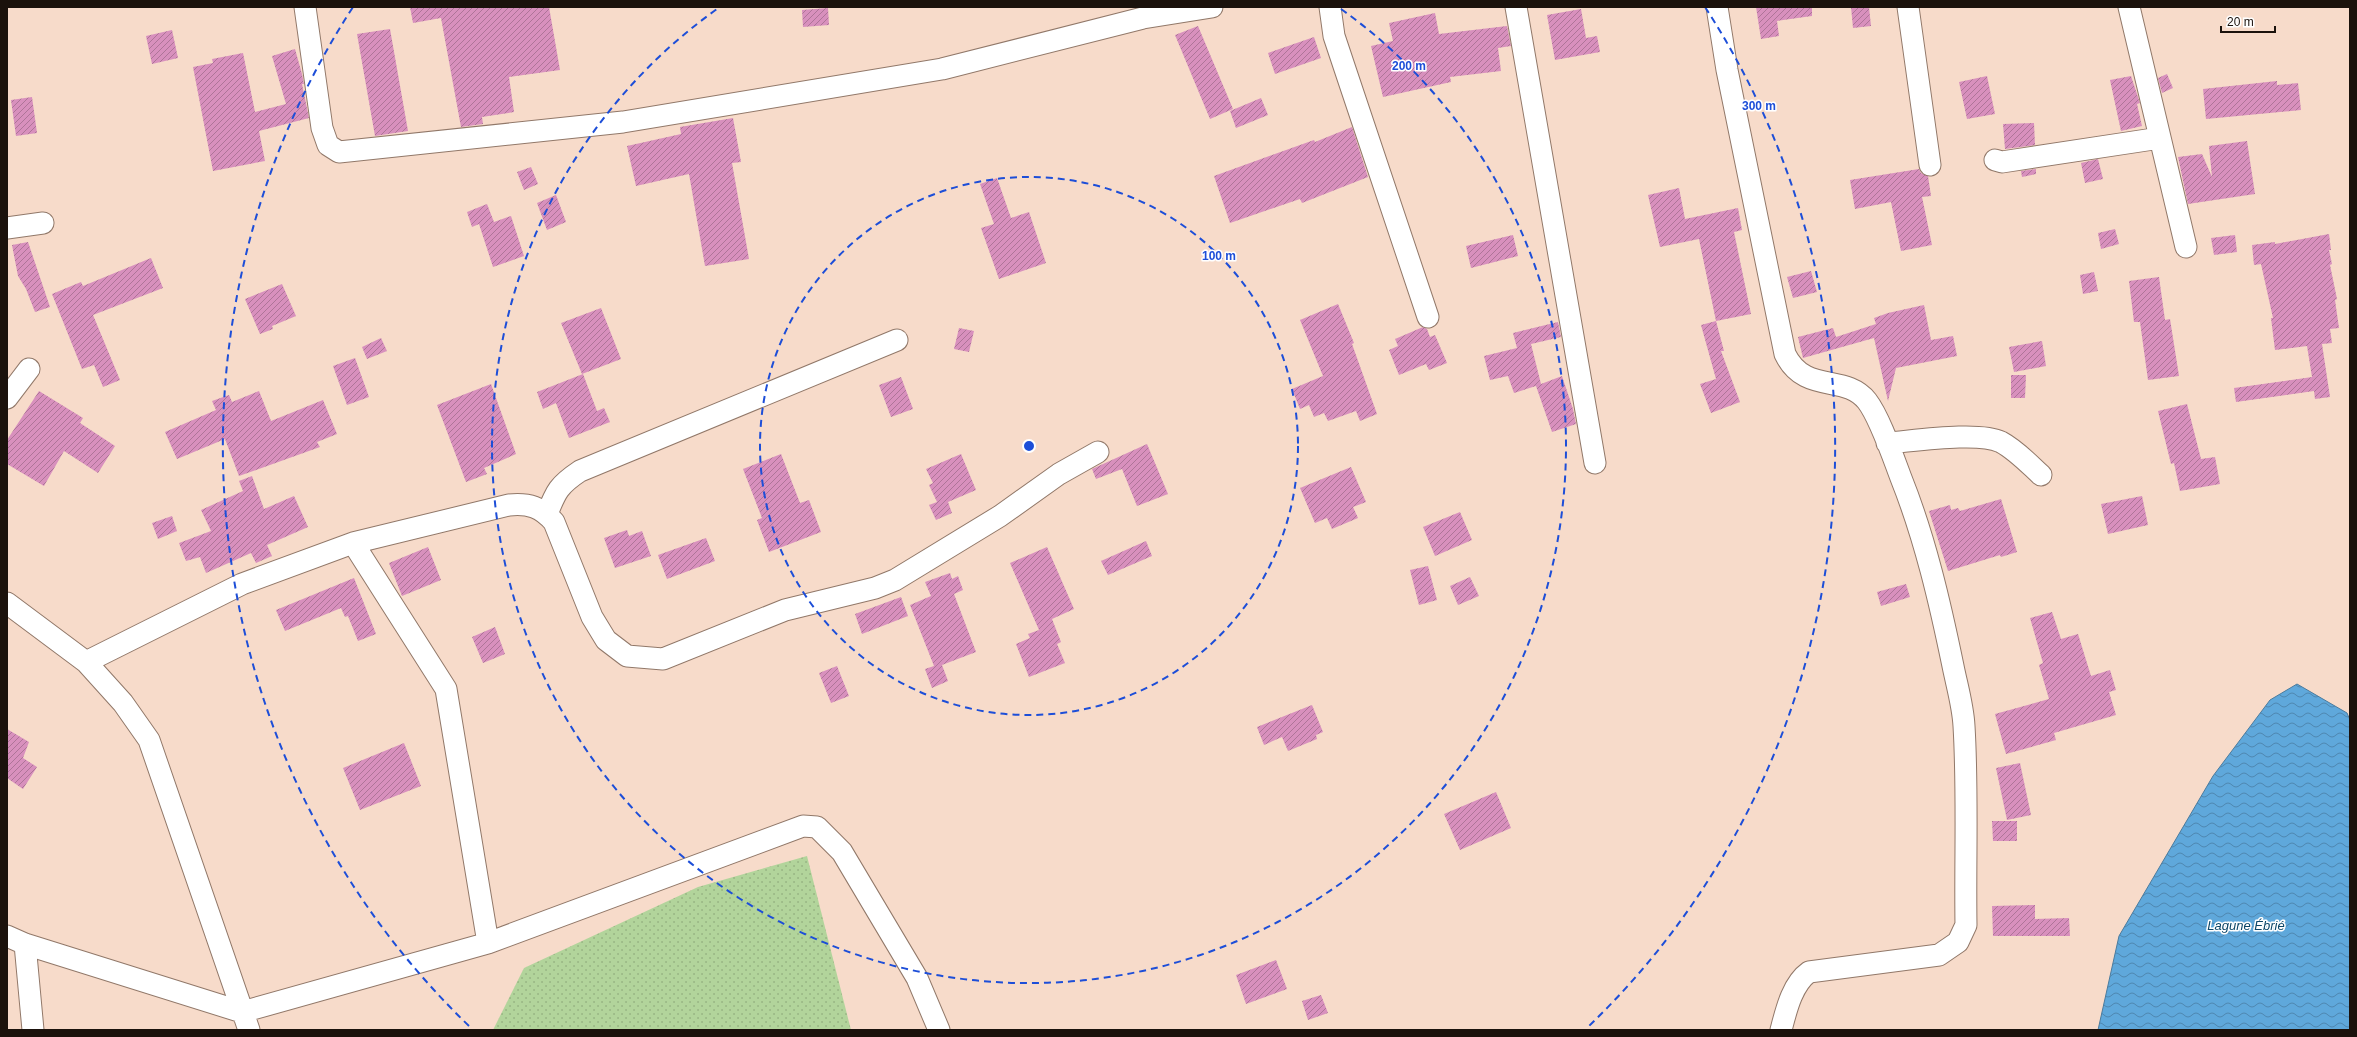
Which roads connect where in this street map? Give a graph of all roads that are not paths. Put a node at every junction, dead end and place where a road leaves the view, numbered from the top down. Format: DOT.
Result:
graph roads {
  1 [pos="305,7"];
  2 [pos="1212,7"];
  3 [pos="1330,7"];
  4 [pos="1516,7"];
  5 [pos="1717,7"];
  6 [pos="1908,7"];
  7 [pos="2129,7"];
  8 [pos="2160,138"];
  9 [pos="1995,160"];
  10 [pos="1930,164"];
  11 [pos="43,223"];
  12 [pos="7,228"];
  13 [pos="2186,248"];
  14 [pos="1428,317"];
  15 [pos="897,340"];
  16 [pos="29,369"];
  17 [pos="7,398"];
  18 [pos="1887,443"];
  19 [pos="1098,452"];
  20 [pos="1595,464"];
  21 [pos="2041,475"];
  22 [pos="547,514"];
  23 [pos="353,543"];
  24 [pos="7,603"];
  25 [pos="86,662"];
  26 [pos="16,940"];
  27 [pos="488,943"];
  28 [pos="246,1021"];
  29 [pos="33,1030"];
  30 [pos="939,1030"];
  31 [pos="1781,1030"];
  1 -- 2 [label="street"];
  3 -- 14 [label="street"];
  4 -- 20 [label="street"];
  5 -- 18 [label="street"];
  6 -- 10 [label="street"];
  7 -- 8 [label="street"];
  8 -- 9 [label="street"];
  8 -- 13 [label="street"];
  11 -- 12 [label="street"];
  15 -- 22 [label="street"];
  16 -- 17 [label="street"];
  18 -- 21 [label="street"];
  18 -- 31 [label="street"];
  19 -- 22 [label="street"];
  22 -- 23 [label="street"];
  23 -- 25 [label="street"];
  23 -- 27 [label="street"];
  24 -- 25 [label="street"];
  25 -- 28 [label="street"];
  26 -- 28 [label="street"];
  26 -- 29 [label="street"];
  27 -- 28 [label="street"];
  27 -- 30 [label="street"];
}
